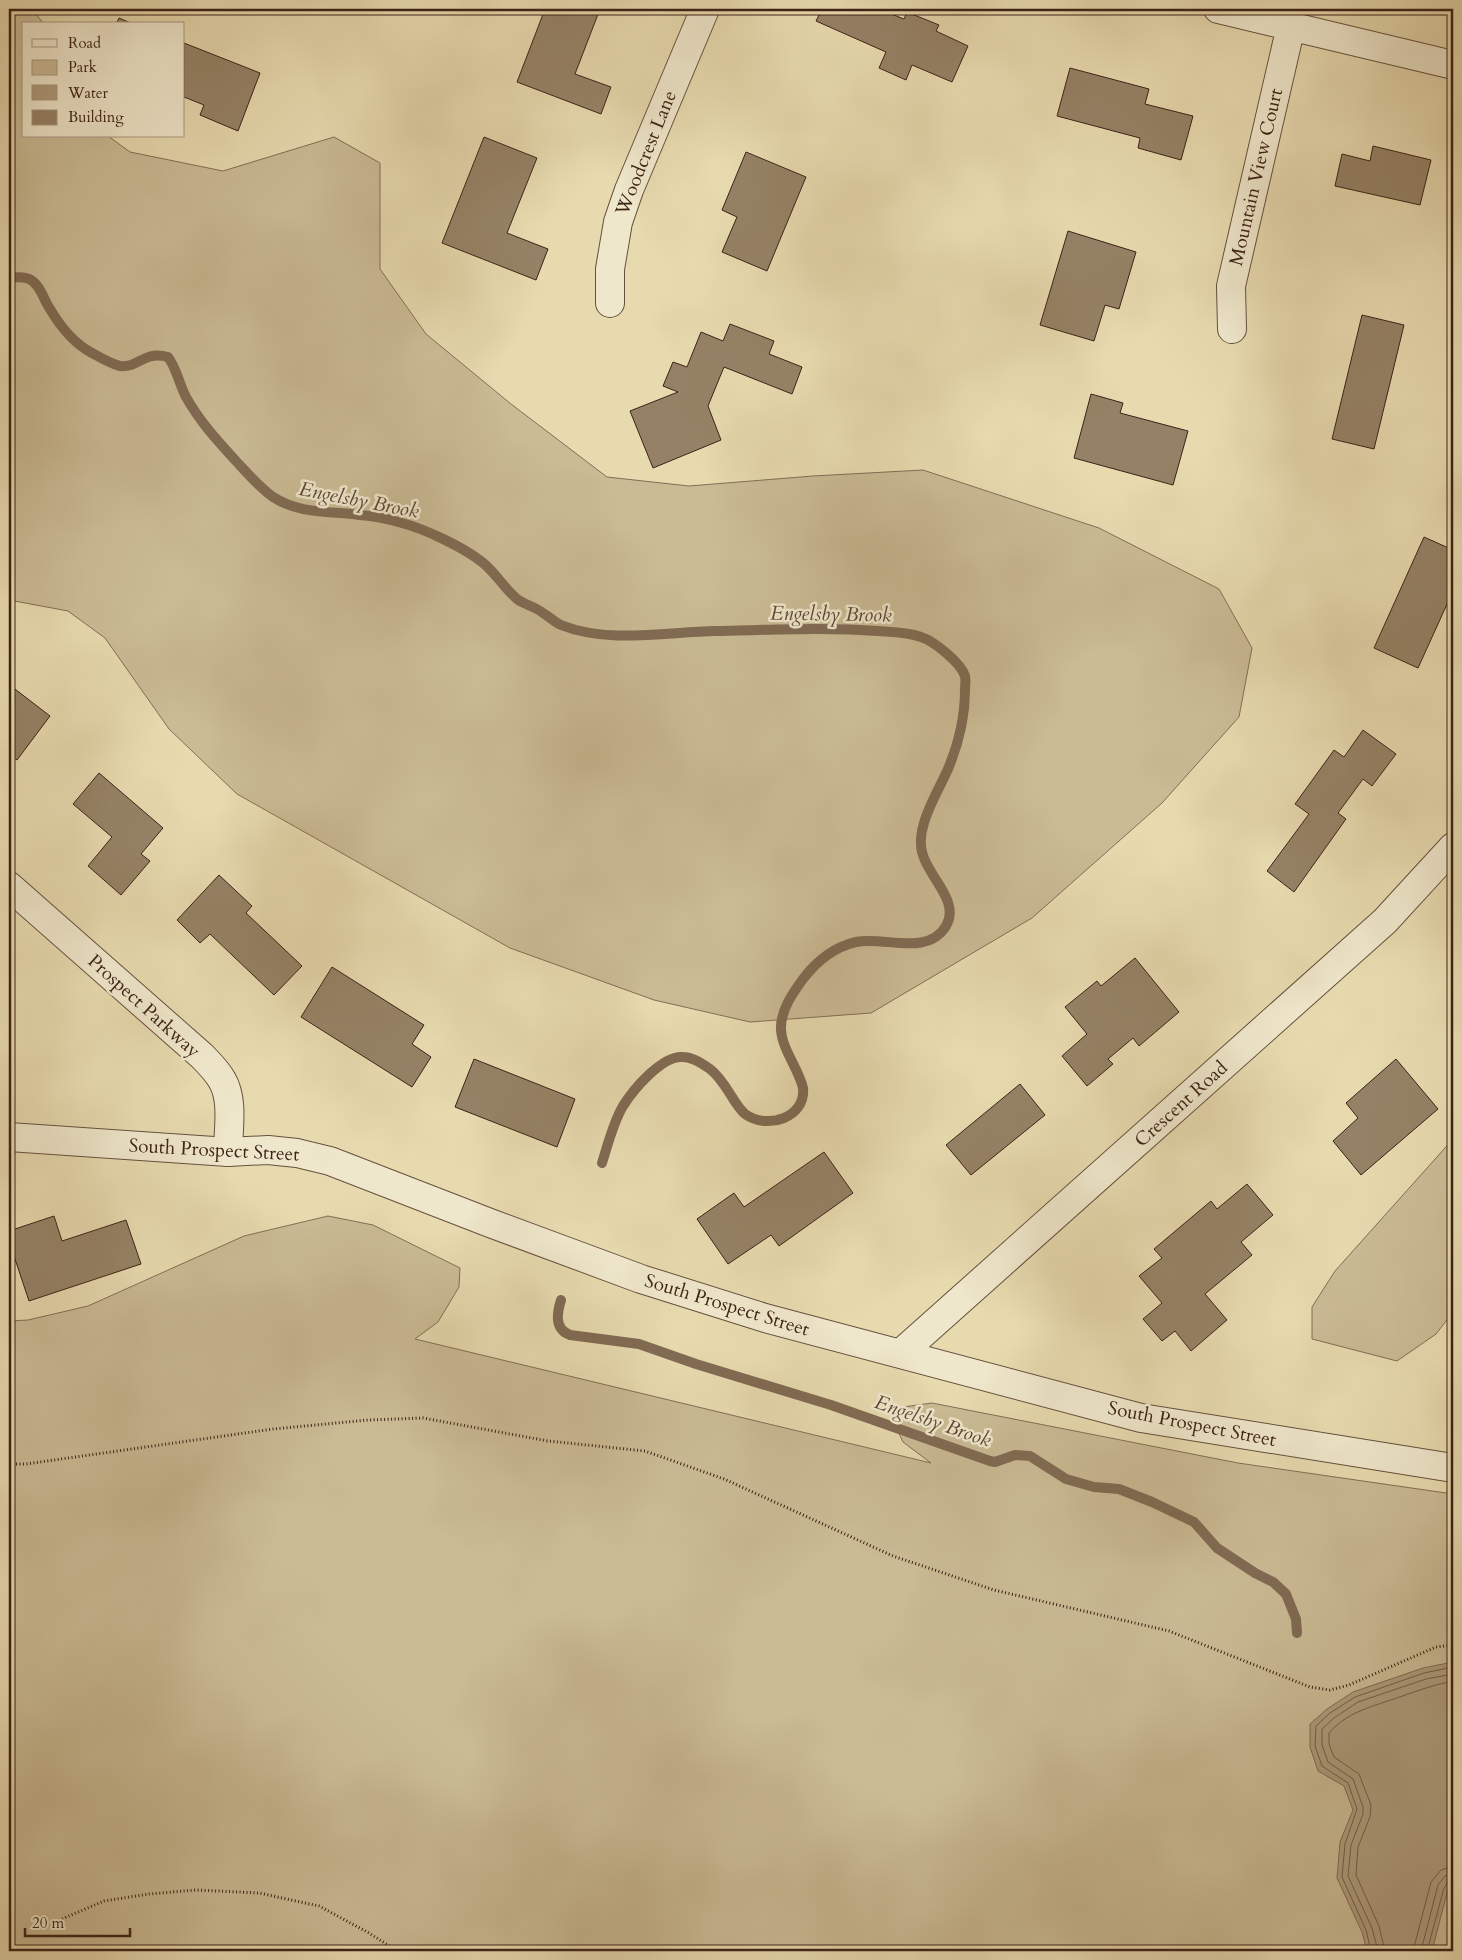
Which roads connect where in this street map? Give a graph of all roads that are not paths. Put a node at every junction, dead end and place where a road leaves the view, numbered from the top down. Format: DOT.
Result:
graph roads {
  1 [pos="705,9"];
  2 [pos="1218,9"];
  3 [pos="1291,26"];
  4 [pos="1453,65"];
  5 [pos="610,303"];
  6 [pos="1232,329"];
  7 [pos="1453,847"];
  8 [pos="9,886"];
  9 [pos="9,1137"];
  10 [pos="228,1152"];
  11 [pos="901,1353"];
  12 [pos="1453,1468"];
  1 -- 5 [label="street, Woodcrest Lane"];
  2 -- 3 [label="street"];
  3 -- 4 [label="street"];
  3 -- 6 [label="street, Mountain View Court"];
  7 -- 11 [label="street, Crescent Road"];
  8 -- 10 [label="street, Prospect Parkway"];
  9 -- 10 [label="street, South Prospect Street"];
  10 -- 11 [label="street, South Prospect Street"];
  11 -- 12 [label="street, South Prospect Street"];
}
